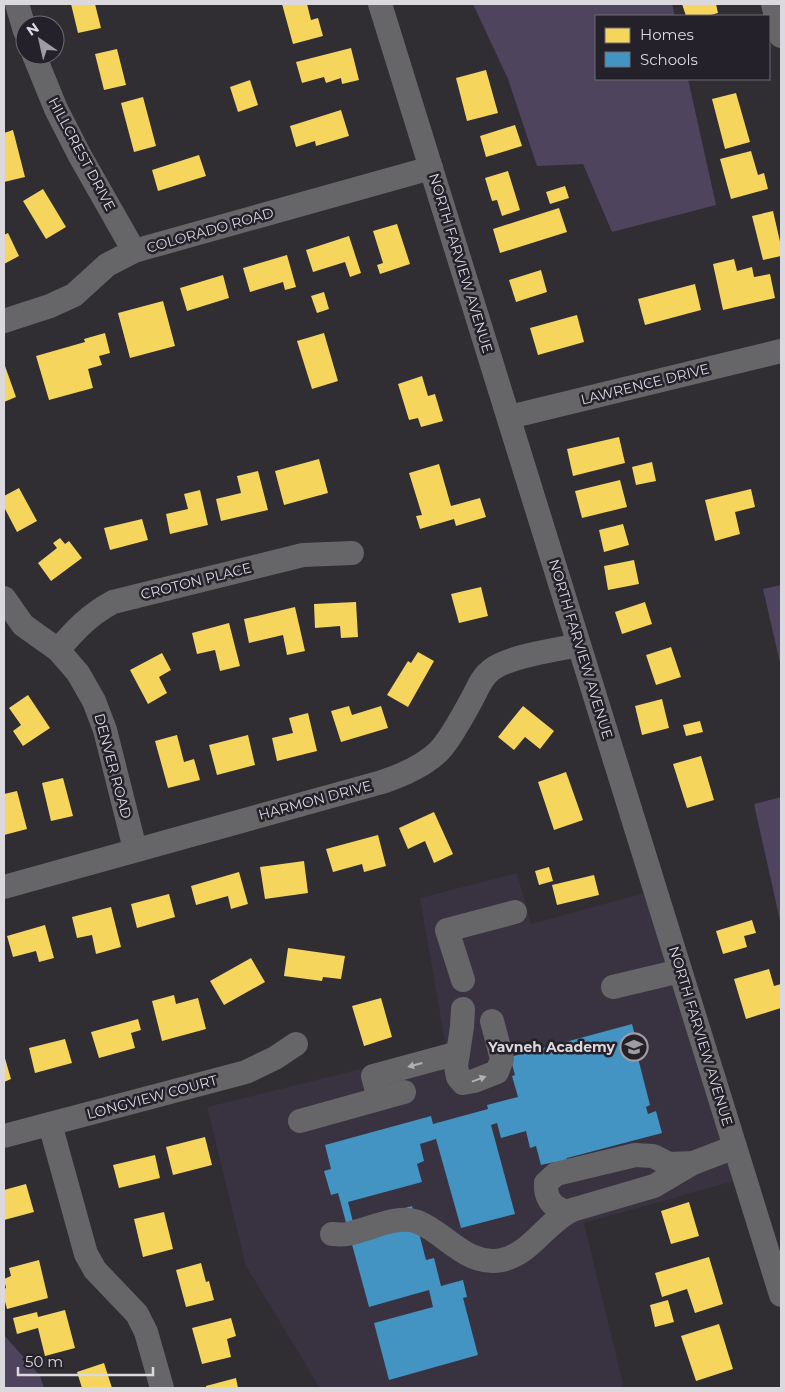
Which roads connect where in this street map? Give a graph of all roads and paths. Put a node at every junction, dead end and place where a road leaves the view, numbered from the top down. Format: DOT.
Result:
graph roads {
  1 [pos="380,4"];
  2 [pos="772,4"];
  3 [pos="781,36"];
  4 [pos="38,65"];
  5 [pos="431,168"];
  6 [pos="134,251"];
  7 [pos="4,322"];
  8 [pos="781,350"];
  9 [pos="509,417"];
  10 [pos="352,553"];
  11 [pos="4,598"];
  12 [pos="579,645"];
  13 [pos="58,650"];
  14 [pos="135,850"];
  15 [pos="4,887"];
  16 [pos="515,912"];
  17 [pos="680,971"];
  18 [pos="462,980"];
  19 [pos="613,987"];
  20 [pos="463,1009"];
  21 [pos="492,1022"];
  22 [pos="296,1044"];
  23 [pos="458,1053"];
  24 [pos="404,1092"];
  25 [pos="379,1098"];
  26 [pos="300,1121"];
  27 [pos="50,1124"];
  28 [pos="4,1136"];
  29 [pos="735,1147"];
  30 [pos="693,1162"];
  31 [pos="567,1212"];
  32 [pos="332,1234"];
  33 [pos="781,1295"];
  34 [pos="162,1388"];
  1 -- 5 [label="street, NORTH FARVIEW AVENUE"];
  2 -- 3 [label="street"];
  4 -- 6 [label="street, HILLCREST DRIVE"];
  5 -- 6 [label="street, COLORADO ROAD"];
  5 -- 9 [label="street, NORTH FARVIEW AVENUE"];
  6 -- 7 [label="street, COLORADO ROAD"];
  8 -- 9 [label="street, LAWRENCE DRIVE"];
  9 -- 12 [label="street, NORTH FARVIEW AVENUE"];
  10 -- 13 [label="street, CROTON PLACE"];
  11 -- 13 [label="street, DENVER ROAD"];
  12 -- 14 [label="street, HARMON DRIVE"];
  12 -- 17 [label="street, NORTH FARVIEW AVENUE"];
  13 -- 14 [label="street, DENVER ROAD"];
  14 -- 15 [label="street, HARMON DRIVE"];
  16 -- 18 [label="street"];
  17 -- 19 [label="street"];
  17 -- 29 [label="street, NORTH FARVIEW AVENUE"];
  20 -- 23 [label="street"];
  23 -- 21 [label="street, one-way"];
  22 -- 27 [label="street, LONGVIEW COURT"];
  23 -- 25 [label="street, one-way"];
  24 -- 25 [label="street"];
  25 -- 26 [label="street"];
  27 -- 28 [label="street, LONGVIEW COURT"];
  27 -- 34 [label="street"];
  29 -- 30 [label="street"];
  29 -- 33 [label="street, NORTH FARVIEW AVENUE"];
  30 -- 31 [label="street"];
  30 -- 31 [label="street"];
  31 -- 32 [label="street"];
}
